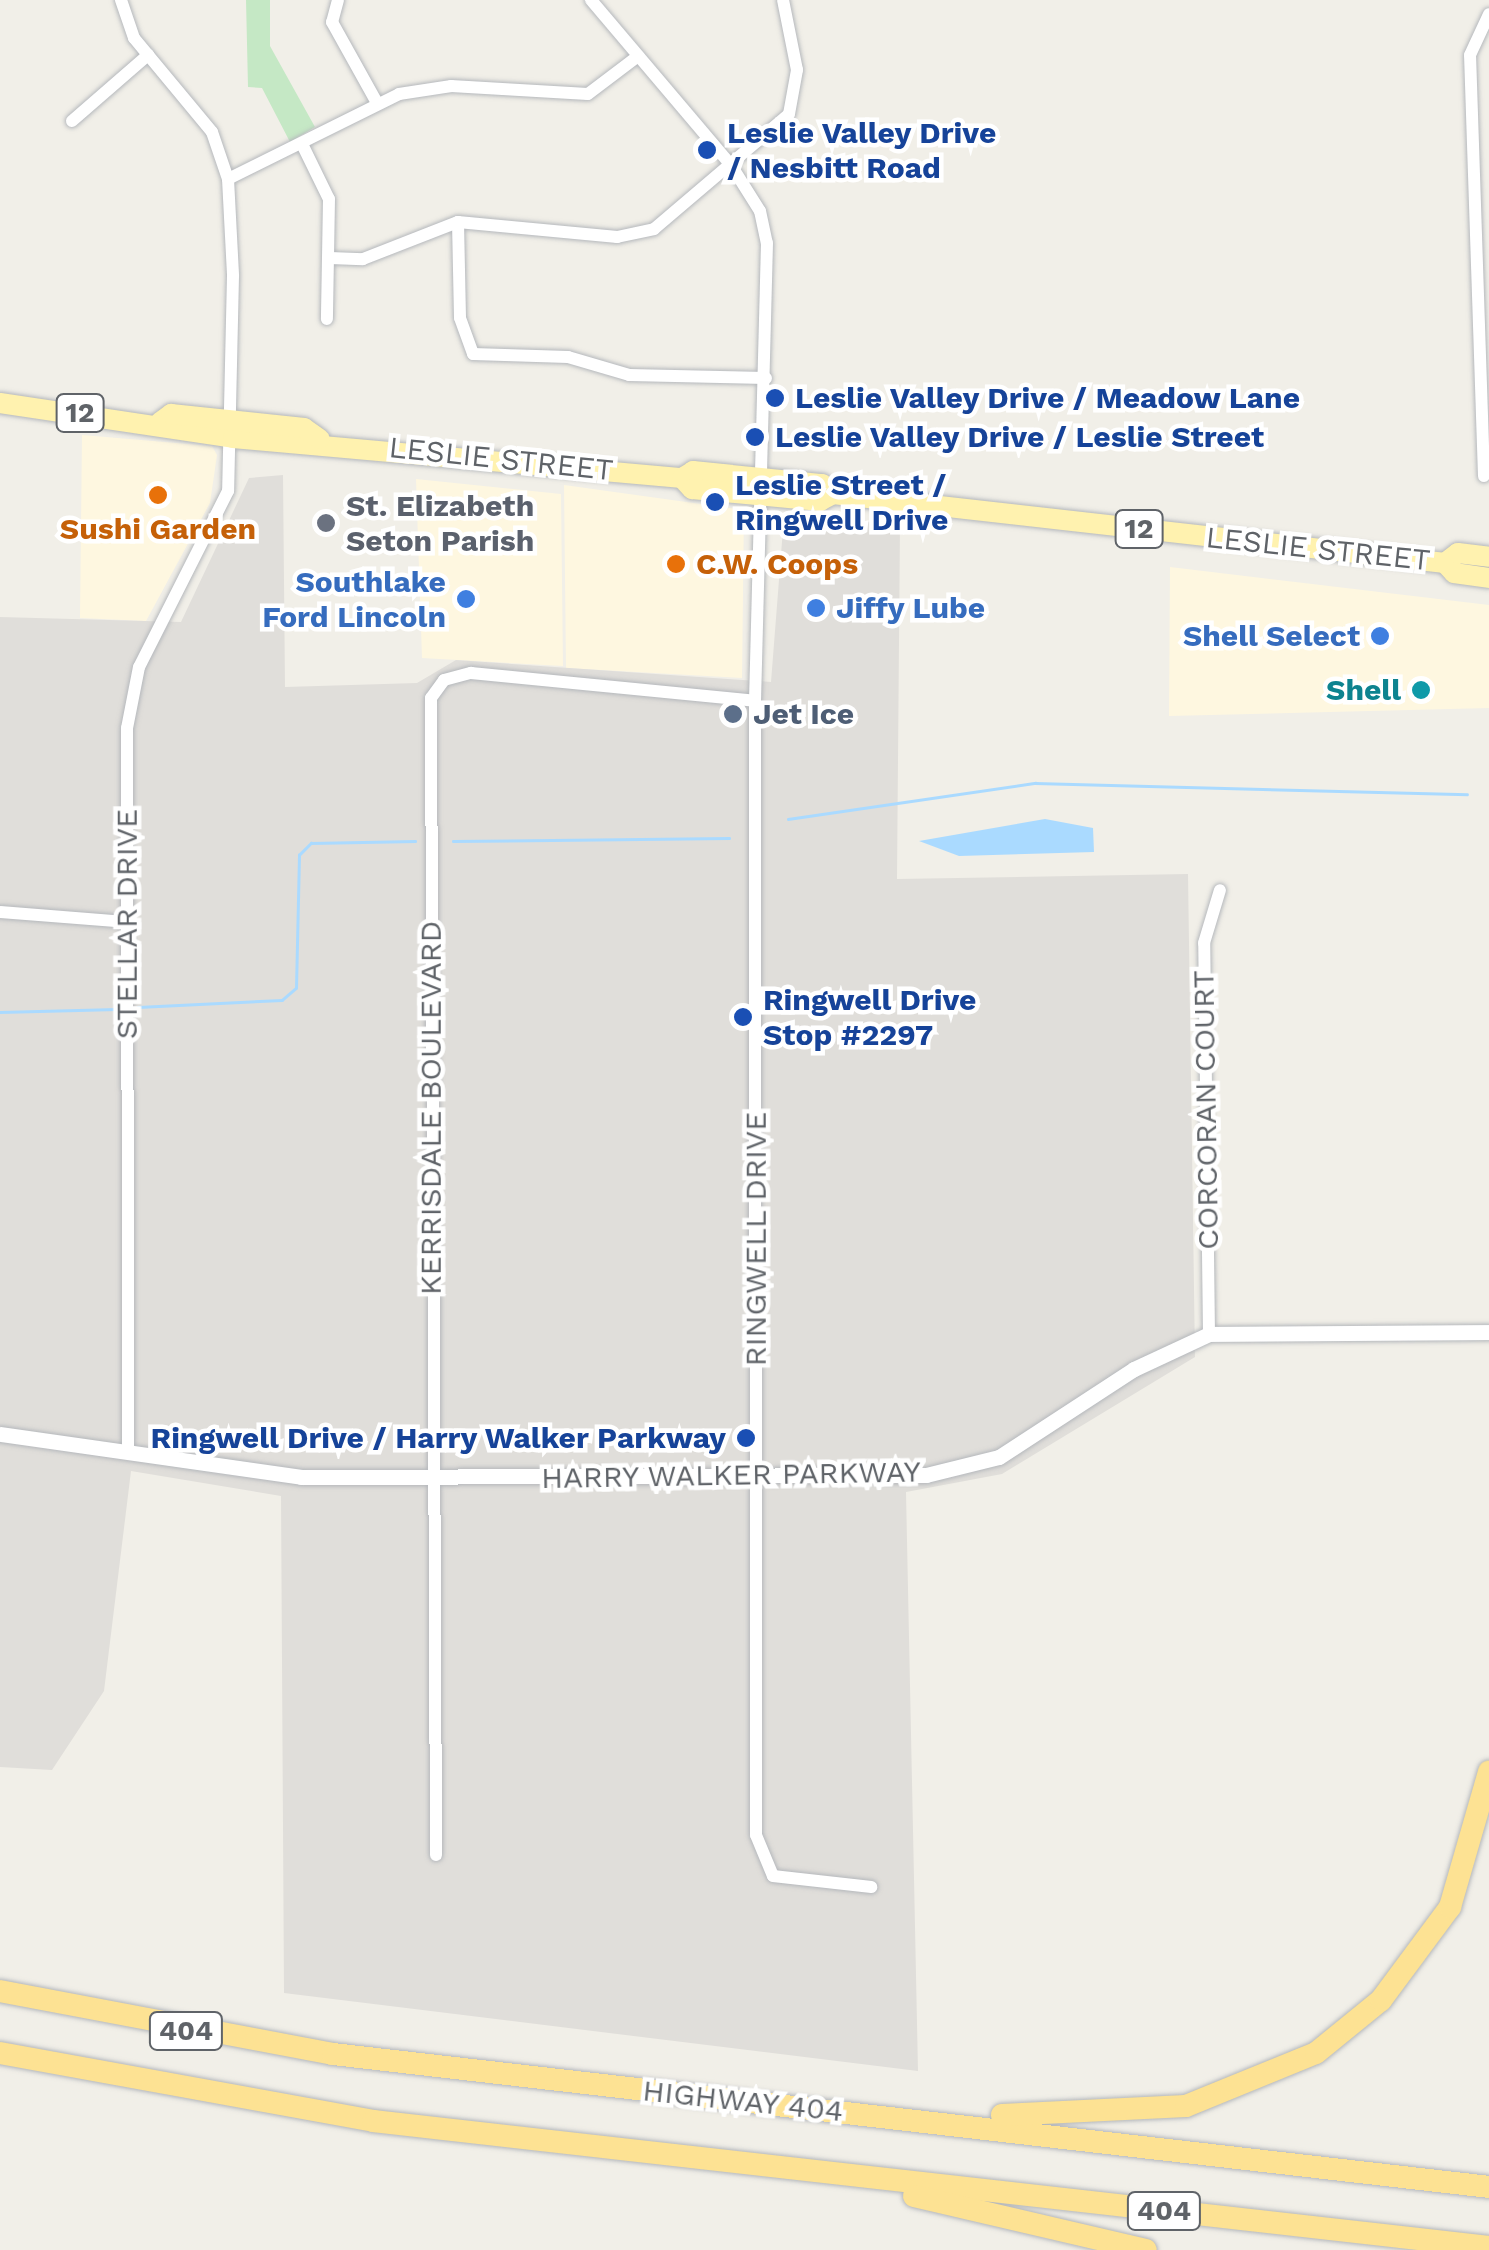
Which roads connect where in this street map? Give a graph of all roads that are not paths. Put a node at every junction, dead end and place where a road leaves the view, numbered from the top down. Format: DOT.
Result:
graph roads {
  1 [pos="121,0"];
  2 [pos="338,0"];
  3 [pos="592,0"];
  4 [pos="783,0"];
  5 [pos="1489,14"];
  6 [pos="148,56"];
  7 [pos="638,56"];
  8 [pos="377,103"];
  9 [pos="72,122"];
  10 [pos="302,144"];
  11 [pos="731,165"];
  12 [pos="228,179"];
  13 [pos="458,222"];
  14 [pos="330,258"];
  15 [pos="328,319"];
  16 [pos="766,378"];
  17 [pos="0,403"];
  18 [pos="233,429"];
  19 [pos="1484,476"];
  20 [pos="763,487"];
  21 [pos="1489,556"];
  22 [pos="1446,562"];
  23 [pos="1489,578"];
  24 [pos="755,700"];
  25 [pos="1220,890"];
  26 [pos="0,912"];
  27 [pos="126,922"];
  28 [pos="1489,1332"];
  29 [pos="1208,1334"];
  30 [pos="0,1434"];
  31 [pos="128,1452"];
  32 [pos="756,1477"];
  33 [pos="434,1479"];
  34 [pos="1489,1772"];
  35 [pos="436,1855"];
  36 [pos="872,1887"];
  37 [pos="0,1992"];
  38 [pos="0,2052"];
  39 [pos="860,2113"];
  40 [pos="843,2176"];
  41 [pos="1488,2182"];
  42 [pos="1487,2247"];
  43 [pos="1146,2250"];
  1 -- 6 [label="street, STELLAR DRIVE"];
  2 -- 8 [label="street"];
  3 -- 7 [label="street, RINGWELL DRIVE"];
  4 -- 11 [label="street"];
  5 -- 19 [label="street"];
  6 -- 9 [label="street"];
  6 -- 12 [label="street, STELLAR DRIVE"];
  7 -- 8 [label="street"];
  7 -- 11 [label="street, RINGWELL DRIVE"];
  8 -- 10 [label="street"];
  10 -- 12 [label="street"];
  10 -- 14 [label="street"];
  11 -- 13 [label="street"];
  11 -- 16 [label="street, RINGWELL DRIVE"];
  12 -- 18 [label="street, STELLAR DRIVE"];
  13 -- 14 [label="street"];
  13 -- 16 [label="street"];
  14 -- 15 [label="street"];
  16 -- 20 [label="street, RINGWELL DRIVE"];
  17 -- 18 [label="main road, LESLIE STREET / 12"];
  18 -- 20 [label="main road, LESLIE STREET / 12"];
  18 -- 27 [label="street, STELLAR DRIVE"];
  20 -- 22 [label="main road, LESLIE STREET / 12"];
  20 -- 24 [label="street, RINGWELL DRIVE"];
  21 -- 22 [label="main road, LESLIE STREET / 12"];
  22 -- 23 [label="main road, LESLIE STREET / 12"];
  24 -- 32 [label="street, RINGWELL DRIVE"];
  24 -- 33 [label="street, KERRISDALE BOULEVARD"];
  25 -- 29 [label="street, CORCORAN COURT"];
  26 -- 27 [label="street"];
  27 -- 31 [label="street, STELLAR DRIVE"];
  28 -- 29 [label="street, HARRY WALKER PARKWAY"];
  29 -- 32 [label="street, HARRY WALKER PARKWAY"];
  30 -- 31 [label="street, HARRY WALKER PARKWAY"];
  31 -- 33 [label="street, HARRY WALKER PARKWAY"];
  32 -- 33 [label="street, HARRY WALKER PARKWAY"];
  32 -- 36 [label="street, RINGWELL DRIVE"];
  33 -- 35 [label="street, KERRISDALE BOULEVARD"];
  34 -- 39 [label="highway"];
  37 -- 39 [label="highway, HIGHWAY 404 / 404"];
  38 -- 40 [label="highway, HIGHWAY 404 / 404"];
  39 -- 41 [label="highway, HIGHWAY 404 / 404"];
  40 -- 42 [label="highway, HIGHWAY 404 / 404"];
  40 -- 43 [label="highway"];
}
